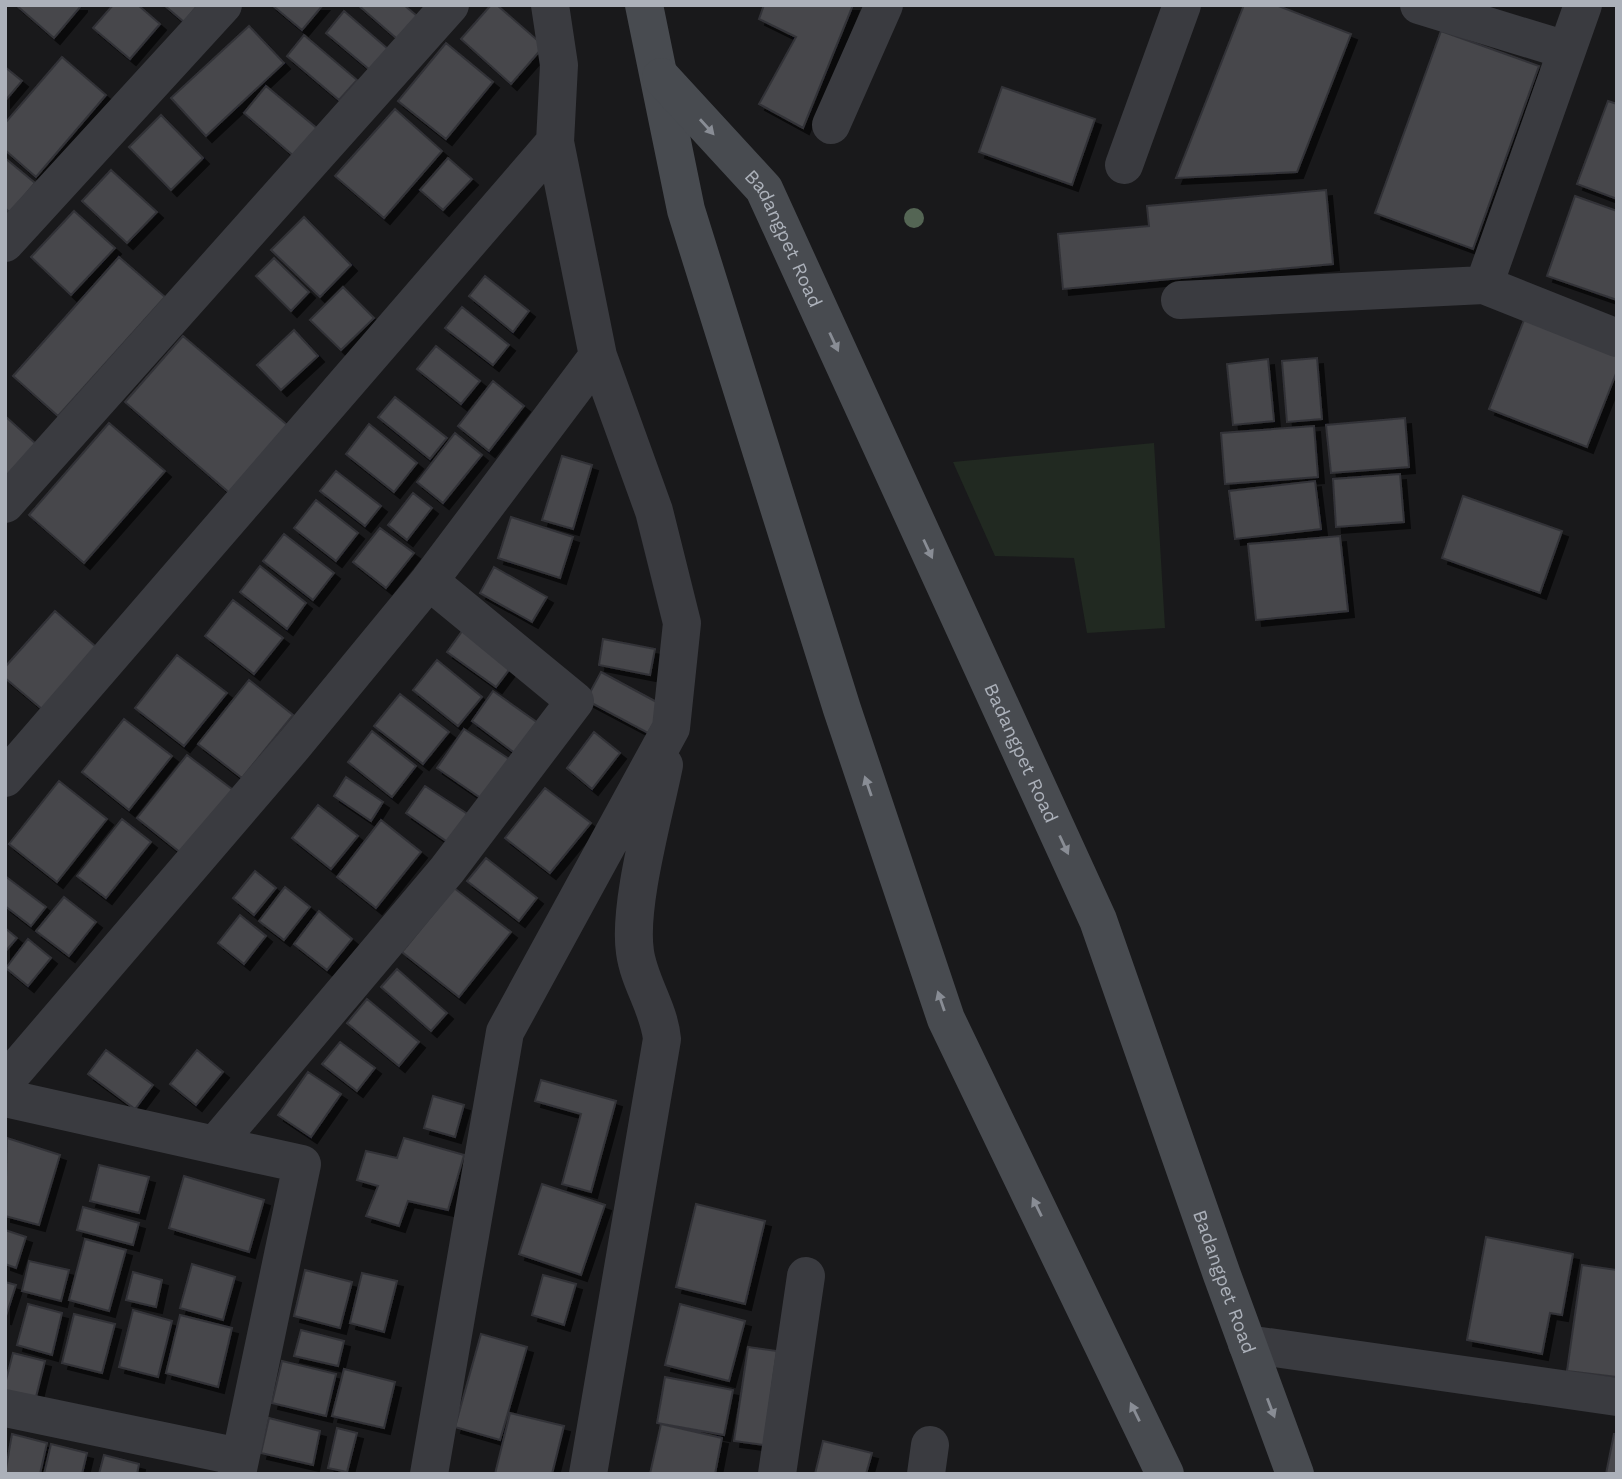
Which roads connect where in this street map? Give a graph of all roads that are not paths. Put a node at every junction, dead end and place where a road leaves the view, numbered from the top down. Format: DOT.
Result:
graph roads {
  1 [pos="223,5"];
  2 [pos="450,5"];
  3 [pos="550,5"];
  4 [pos="644,5"];
  5 [pos="884,5"];
  6 [pos="1182,5"];
  7 [pos="1419,5"];
  8 [pos="1583,5"];
  9 [pos="1566,50"];
  10 [pos="661,77"];
  11 [pos="831,125"];
  12 [pos="555,142"];
  13 [pos="1124,165"];
  14 [pos="5,243"];
  15 [pos="1484,285"];
  16 [pos="1180,300"];
  17 [pos="1617,338"];
  18 [pos="598,356"];
  19 [pos="5,504"];
  20 [pos="429,582"];
  21 [pos="671,728"];
  22 [pos="5,778"];
  23 [pos="5,1082"];
  24 [pos="5,1098"];
  25 [pos="215,1145"];
  26 [pos="806,1276"];
  27 [pos="1247,1345"];
  28 [pos="1617,1396"];
  29 [pos="5,1408"];
  30 [pos="239,1465"];
  31 [pos="429,1474"];
  32 [pos="588,1474"];
  33 [pos="777,1474"];
  34 [pos="1165,1474"];
  35 [pos="1295,1474"];
  1 -- 14 [label="street"];
  2 -- 19 [label="street"];
  3 -- 12 [label="street"];
  4 -- 10 [label="main road, Badangpet Road"];
  5 -- 11 [label="street"];
  6 -- 13 [label="street"];
  7 -- 9 [label="street"];
  8 -- 9 [label="street"];
  9 -- 15 [label="street"];
  10 -- 27 [label="main road, Badangpet Road, one-way"];
  34 -- 10 [label="main road, Badangpet Road, one-way"];
  12 -- 18 [label="street"];
  12 -- 22 [label="street"];
  15 -- 16 [label="street"];
  15 -- 17 [label="street"];
  18 -- 20 [label="street"];
  18 -- 21 [label="street"];
  20 -- 23 [label="street"];
  20 -- 25 [label="street"];
  21 -- 31 [label="street"];
  21 -- 32 [label="street"];
  24 -- 25 [label="street"];
  25 -- 30 [label="street"];
  26 -- 33 [label="street"];
  27 -- 28 [label="street"];
  27 -- 35 [label="main road, Badangpet Road, one-way"];
  29 -- 30 [label="street"];
}
